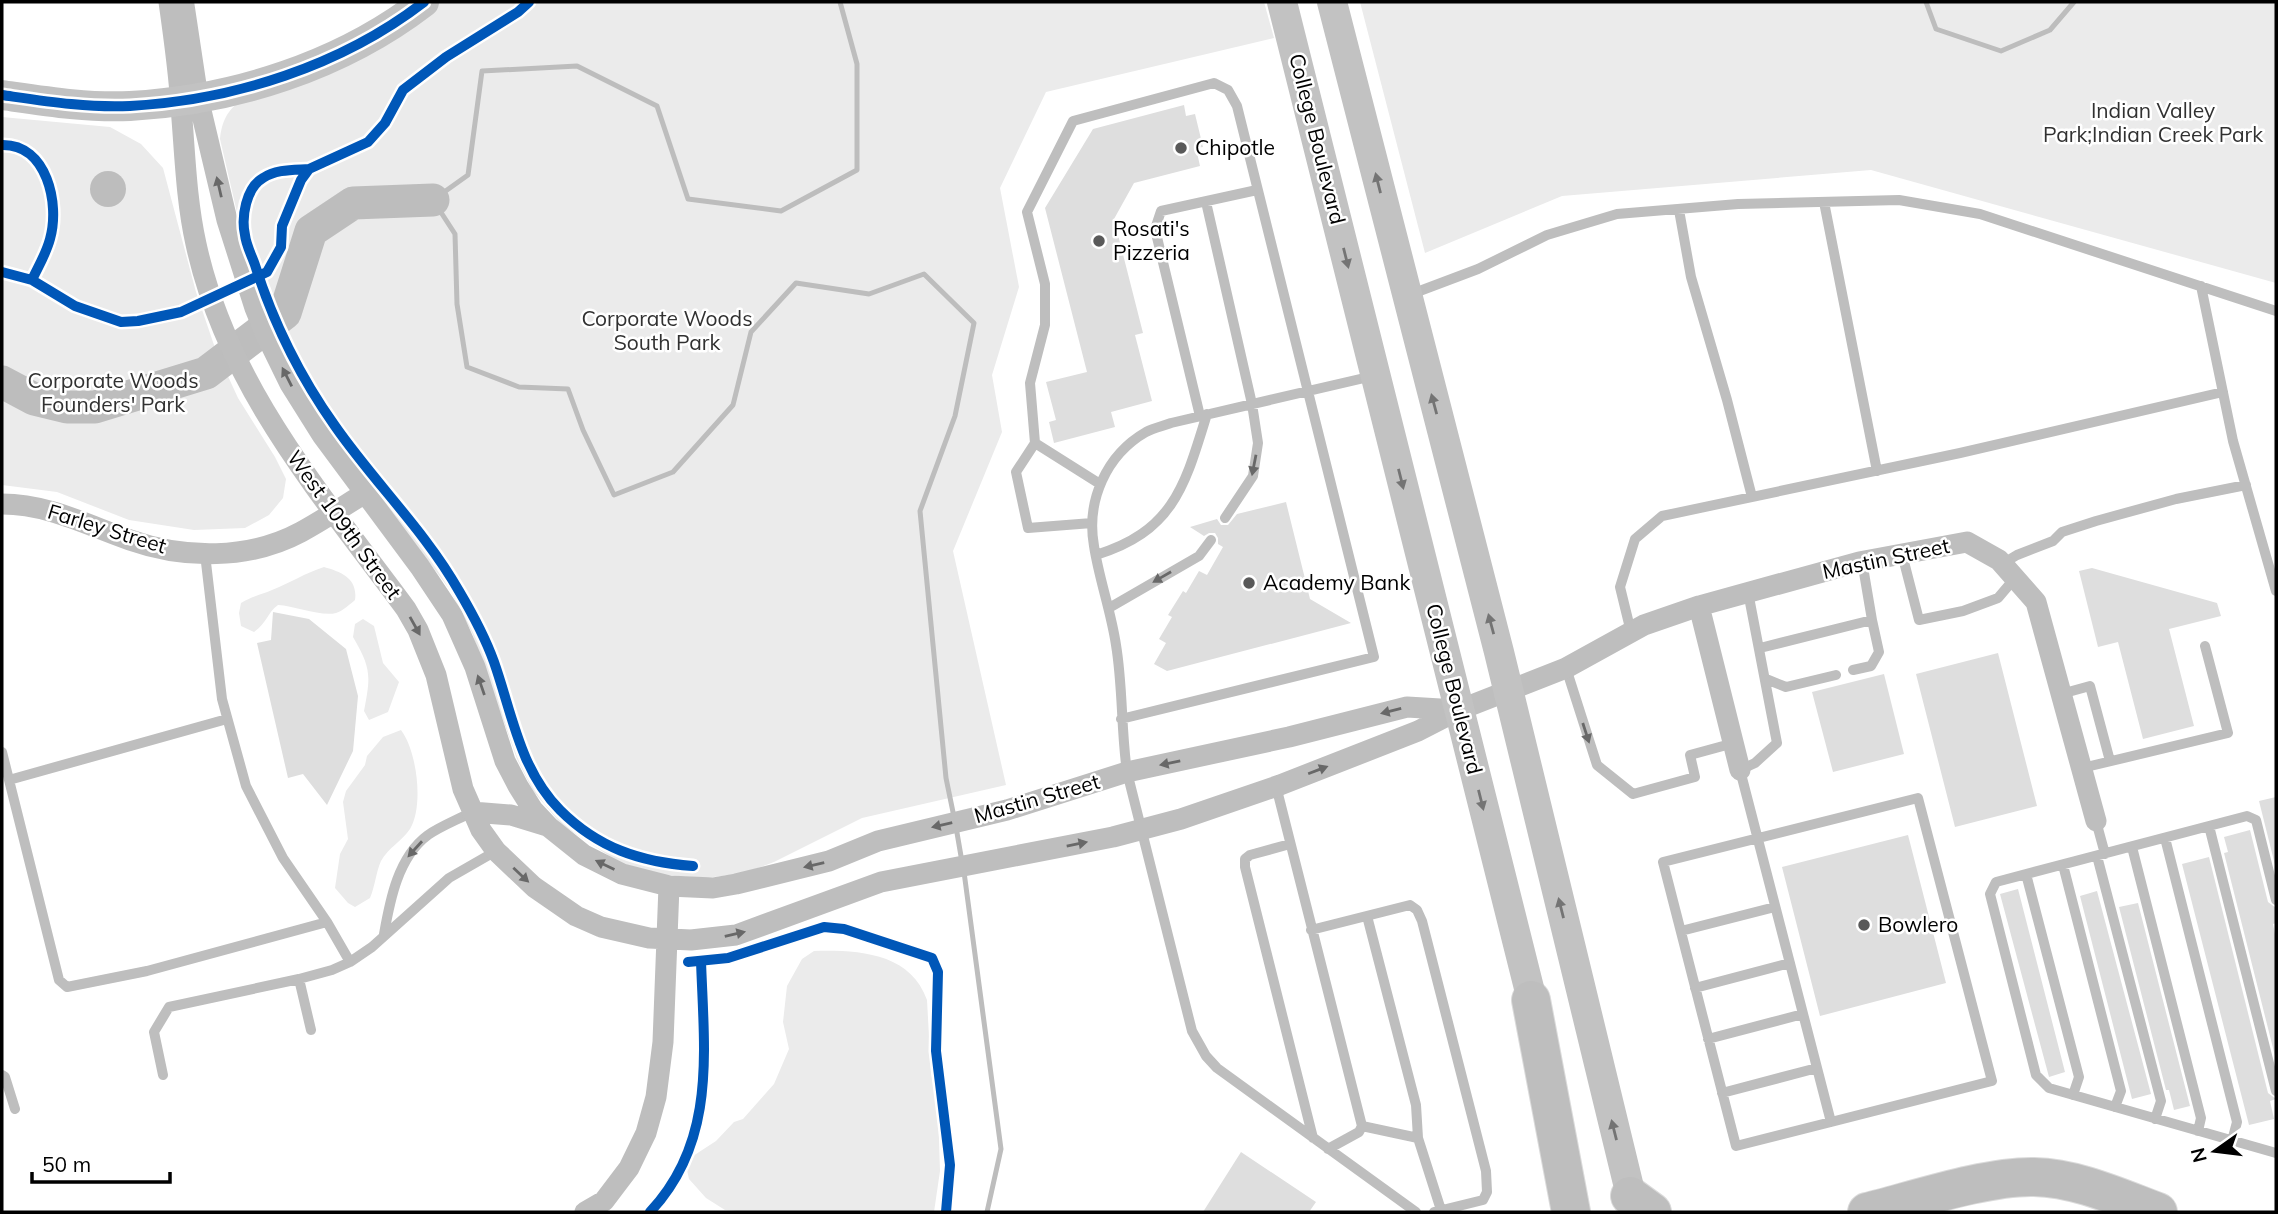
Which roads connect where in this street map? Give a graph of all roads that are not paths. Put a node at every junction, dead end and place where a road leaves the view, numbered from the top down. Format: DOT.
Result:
graph roads {
  1 [pos="170,2"];
  2 [pos="183,2"];
  3 [pos="424,2"];
  4 [pos="1282,2"];
  5 [pos="1332,2"];
  6 [pos="2,95"];
  7 [pos="189,99"];
  8 [pos="1257,190"];
  9 [pos="1206,202"];
  10 [pos="1824,202"];
  11 [pos="1679,210"];
  12 [pos="2201,286"];
  13 [pos="1406,296"];
  14 [pos="2276,311"];
  15 [pos="1376,375"];
  16 [pos="1308,391"];
  17 [pos="2223,392"];
  18 [pos="1252,404"];
  19 [pos="1204,415"];
  20 [pos="1035,443"];
  21 [pos="1877,471"];
  22 [pos="1100,484"];
  23 [pos="2246,485"];
  24 [pos="365,493"];
  25 [pos="1752,497"];
  26 [pos="2,504"];
  27 [pos="334,512"];
  28 [pos="1225,517"];
  29 [pos="1092,523"];
  30 [pos="1211,540"];
  31 [pos="205,554"];
  32 [pos="1902,554"];
  33 [pos="1096,555"];
  34 [pos="1862,561"];
  35 [pos="2009,571"];
  36 [pos="1748,592"];
  37 [pos="2276,592"];
  38 [pos="1699,606"];
  39 [pos="1109,608"];
  40 [pos="1872,620"];
  41 [pos="1631,632"];
  42 [pos="2205,646"];
  43 [pos="1760,648"];
  44 [pos="1566,668"];
  45 [pos="1853,670"];
  46 [pos="1836,675"];
  47 [pos="1766,679"];
  48 [pos="1508,690"];
  49 [pos="2062,694"];
  50 [pos="1459,710"];
  51 [pos="228,719"];
  52 [pos="1121,719"];
  53 [pos="1734,743"];
  54 [pos="2,752"];
  55 [pos="2110,761"];
  56 [pos="2082,768"];
  57 [pos="1741,770"];
  58 [pos="1127,772"];
  59 [pos="9,780"];
  60 [pos="1276,786"];
  61 [pos="472,812"];
  62 [pos="2096,821"];
  63 [pos="2209,826"];
  64 [pos="548,827"];
  65 [pos="1142,830"];
  66 [pos="1757,837"];
  67 [pos="2165,838"];
  68 [pos="1290,844"];
  69 [pos="2132,847"];
  70 [pos="496,851"];
  71 [pos="2101,855"];
  72 [pos="2063,865"];
  73 [pos="2026,874"];
  74 [pos="669,886"];
  75 [pos="2276,900"];
  76 [pos="1775,907"];
  77 [pos="1367,916"];
  78 [pos="327,922"];
  79 [pos="1311,930"];
  80 [pos="1681,932"];
  81 [pos="384,934"];
  82 [pos="667,939"];
  83 [pos="349,962"];
  84 [pos="1790,963"];
  85 [pos="299,979"];
  86 [pos="1695,988"];
  87 [pos="1531,1000"];
  88 [pos="1803,1014"];
  89 [pos="311,1030"];
  90 [pos="1708,1039"];
  91 [pos="1817,1068"];
  92 [pos="2,1075"];
  93 [pos="163,1075"];
  94 [pos="2276,1091"];
  95 [pos="1722,1093"];
  96 [pos="2073,1095"];
  97 [pos="2115,1107"];
  98 [pos="15,1109"];
  99 [pos="2155,1119"];
  100 [pos="1831,1122"];
  101 [pos="1362,1126"];
  102 [pos="2198,1131"];
  103 [pos="1313,1138"];
  104 [pos="1418,1138"];
  105 [pos="2232,1141"];
  106 [pos="1328,1149"];
  107 [pos="2276,1153"];
  108 [pos="1639,1207"];
  109 [pos="1438,1211"];
  110 [pos="584,1212"];
  111 [pos="1416,1212"];
  112 [pos="1571,1212"];
  113 [pos="1590,1212"];
  114 [pos="1867,1212"];
  115 [pos="1949,1212"];
  116 [pos="2096,1212"];
  117 [pos="2158,1212"];
  1 -- 7 [label="street, West 109th Street"];
  2 -- 7 [label="street, West 109th Street"];
  3 -- 7 [label="main road"];
  4 -- 15 [label="main road, College Boulevard, one-way"];
  13 -- 5 [label="main road, one-way"];
  6 -- 7 [label="main road"];
  24 -- 7 [label="street, West 109th Street, one-way"];
  7 -- 27 [label="street, West 109th Street"];
  8 -- 9 [label="lane"];
  8 -- 16 [label="lane"];
  8 -- 20 [label="lane"];
  9 -- 18 [label="lane"];
  9 -- 19 [label="lane"];
  10 -- 11 [label="lane"];
  10 -- 12 [label="lane"];
  10 -- 21 [label="lane"];
  11 -- 13 [label="lane"];
  11 -- 25 [label="lane"];
  12 -- 14 [label="lane"];
  12 -- 17 [label="lane"];
  48 -- 13 [label="main road, one-way"];
  15 -- 16 [label="lane"];
  15 -- 50 [label="main road, College Boulevard, one-way"];
  16 -- 18 [label="lane"];
  16 -- 52 [label="lane"];
  17 -- 21 [label="lane"];
  17 -- 23 [label="lane"];
  18 -- 19 [label="lane"];
  18 -- 28 [label="lane, one-way"];
  19 -- 22 [label="lane"];
  19 -- 33 [label="lane"];
  20 -- 22 [label="lane"];
  20 -- 29 [label="lane"];
  21 -- 25 [label="lane"];
  22 -- 29 [label="lane"];
  23 -- 35 [label="lane"];
  23 -- 37 [label="lane"];
  24 -- 27 [label="street, Farley Street"];
  64 -- 24 [label="street, West 109th Street, one-way"];
  25 -- 41 [label="lane"];
  26 -- 31 [label="street, Farley Street"];
  27 -- 31 [label="street, Farley Street"];
  27 -- 61 [label="street, West 109th Street, one-way"];
  29 -- 33 [label="lane"];
  30 -- 39 [label="lane, one-way"];
  31 -- 51 [label="lane"];
  32 -- 34 [label="street, Mastin Street"];
  32 -- 35 [label="street, Mastin Street"];
  32 -- 35 [label="lane"];
  33 -- 39 [label="lane"];
  34 -- 36 [label="street, Mastin Street"];
  34 -- 40 [label="lane"];
  35 -- 49 [label="street, Mastin Street"];
  36 -- 38 [label="street, Mastin Street"];
  36 -- 43 [label="lane"];
  38 -- 41 [label="street, Mastin Street"];
  38 -- 53 [label="street"];
  39 -- 52 [label="lane"];
  40 -- 43 [label="lane"];
  40 -- 45 [label="lane"];
  41 -- 44 [label="street, Mastin Street"];
  42 -- 55 [label="lane"];
  43 -- 47 [label="lane"];
  44 -- 48 [label="street, Mastin Street"];
  44 -- 53 [label="lane, one-way"];
  46 -- 47 [label="lane"];
  47 -- 57 [label="lane"];
  48 -- 50 [label="street, Mastin Street"];
  108 -- 48 [label="main road, one-way"];
  49 -- 55 [label="lane"];
  49 -- 56 [label="street, Mastin Street"];
  50 -- 58 [label="street, Mastin Street, one-way"];
  60 -- 50 [label="street, Mastin Street, one-way"];
  50 -- 87 [label="main road, College Boulevard, one-way"];
  51 -- 59 [label="lane"];
  51 -- 78 [label="lane"];
  52 -- 58 [label="lane"];
  53 -- 57 [label="street"];
  54 -- 59 [label="lane"];
  55 -- 56 [label="lane"];
  56 -- 62 [label="street, Mastin Street"];
  57 -- 66 [label="lane"];
  58 -- 65 [label="lane"];
  58 -- 74 [label="street, Mastin Street, one-way"];
  59 -- 78 [label="lane"];
  60 -- 65 [label="street, Mastin Street"];
  60 -- 68 [label="lane"];
  61 -- 64 [label="street"];
  61 -- 70 [label="street, West 109th Street"];
  61 -- 81 [label="lane, one-way"];
  62 -- 71 [label="lane"];
  63 -- 67 [label="lane"];
  63 -- 75 [label="lane"];
  63 -- 94 [label="lane"];
  74 -- 64 [label="street, West 109th Street, one-way"];
  82 -- 65 [label="street, Mastin Street, one-way"];
  65 -- 103 [label="lane"];
  66 -- 76 [label="lane"];
  66 -- 80 [label="lane"];
  66 -- 100 [label="lane"];
  67 -- 69 [label="lane"];
  67 -- 105 [label="lane"];
  68 -- 79 [label="lane"];
  68 -- 103 [label="lane"];
  69 -- 71 [label="lane"];
  69 -- 102 [label="lane"];
  70 -- 81 [label="lane"];
  70 -- 82 [label="street, West 109th Street, one-way"];
  71 -- 72 [label="lane"];
  71 -- 99 [label="lane"];
  72 -- 73 [label="lane"];
  72 -- 97 [label="lane"];
  73 -- 96 [label="lane"];
  73 -- 96 [label="lane"];
  74 -- 82 [label="street"];
  76 -- 80 [label="lane"];
  76 -- 84 [label="lane"];
  77 -- 79 [label="lane"];
  77 -- 104 [label="lane"];
  77 -- 109 [label="lane"];
  78 -- 83 [label="lane"];
  79 -- 101 [label="lane"];
  80 -- 86 [label="lane"];
  81 -- 83 [label="lane"];
  82 -- 110 [label="street"];
  83 -- 85 [label="lane"];
  84 -- 86 [label="lane"];
  84 -- 88 [label="lane"];
  85 -- 89 [label="lane"];
  85 -- 93 [label="lane"];
  86 -- 90 [label="lane"];
  87 -- 112 [label="highway"];
  87 -- 113 [label="main road, College Boulevard"];
  88 -- 90 [label="lane"];
  88 -- 91 [label="lane"];
  90 -- 95 [label="lane"];
  91 -- 95 [label="lane"];
  91 -- 100 [label="lane"];
  92 -- 98 [label="lane"];
  95 -- 100 [label="lane"];
  96 -- 97 [label="lane"];
  97 -- 99 [label="lane"];
  99 -- 102 [label="lane"];
  101 -- 104 [label="lane"];
  101 -- 106 [label="lane"];
  102 -- 105 [label="lane"];
  103 -- 106 [label="lane"];
  104 -- 109 [label="lane"];
  105 -- 107 [label="lane"];
  106 -- 111 [label="lane"];
  114 -- 117 [label="highway"];
  115 -- 116 [label="highway"];
}
